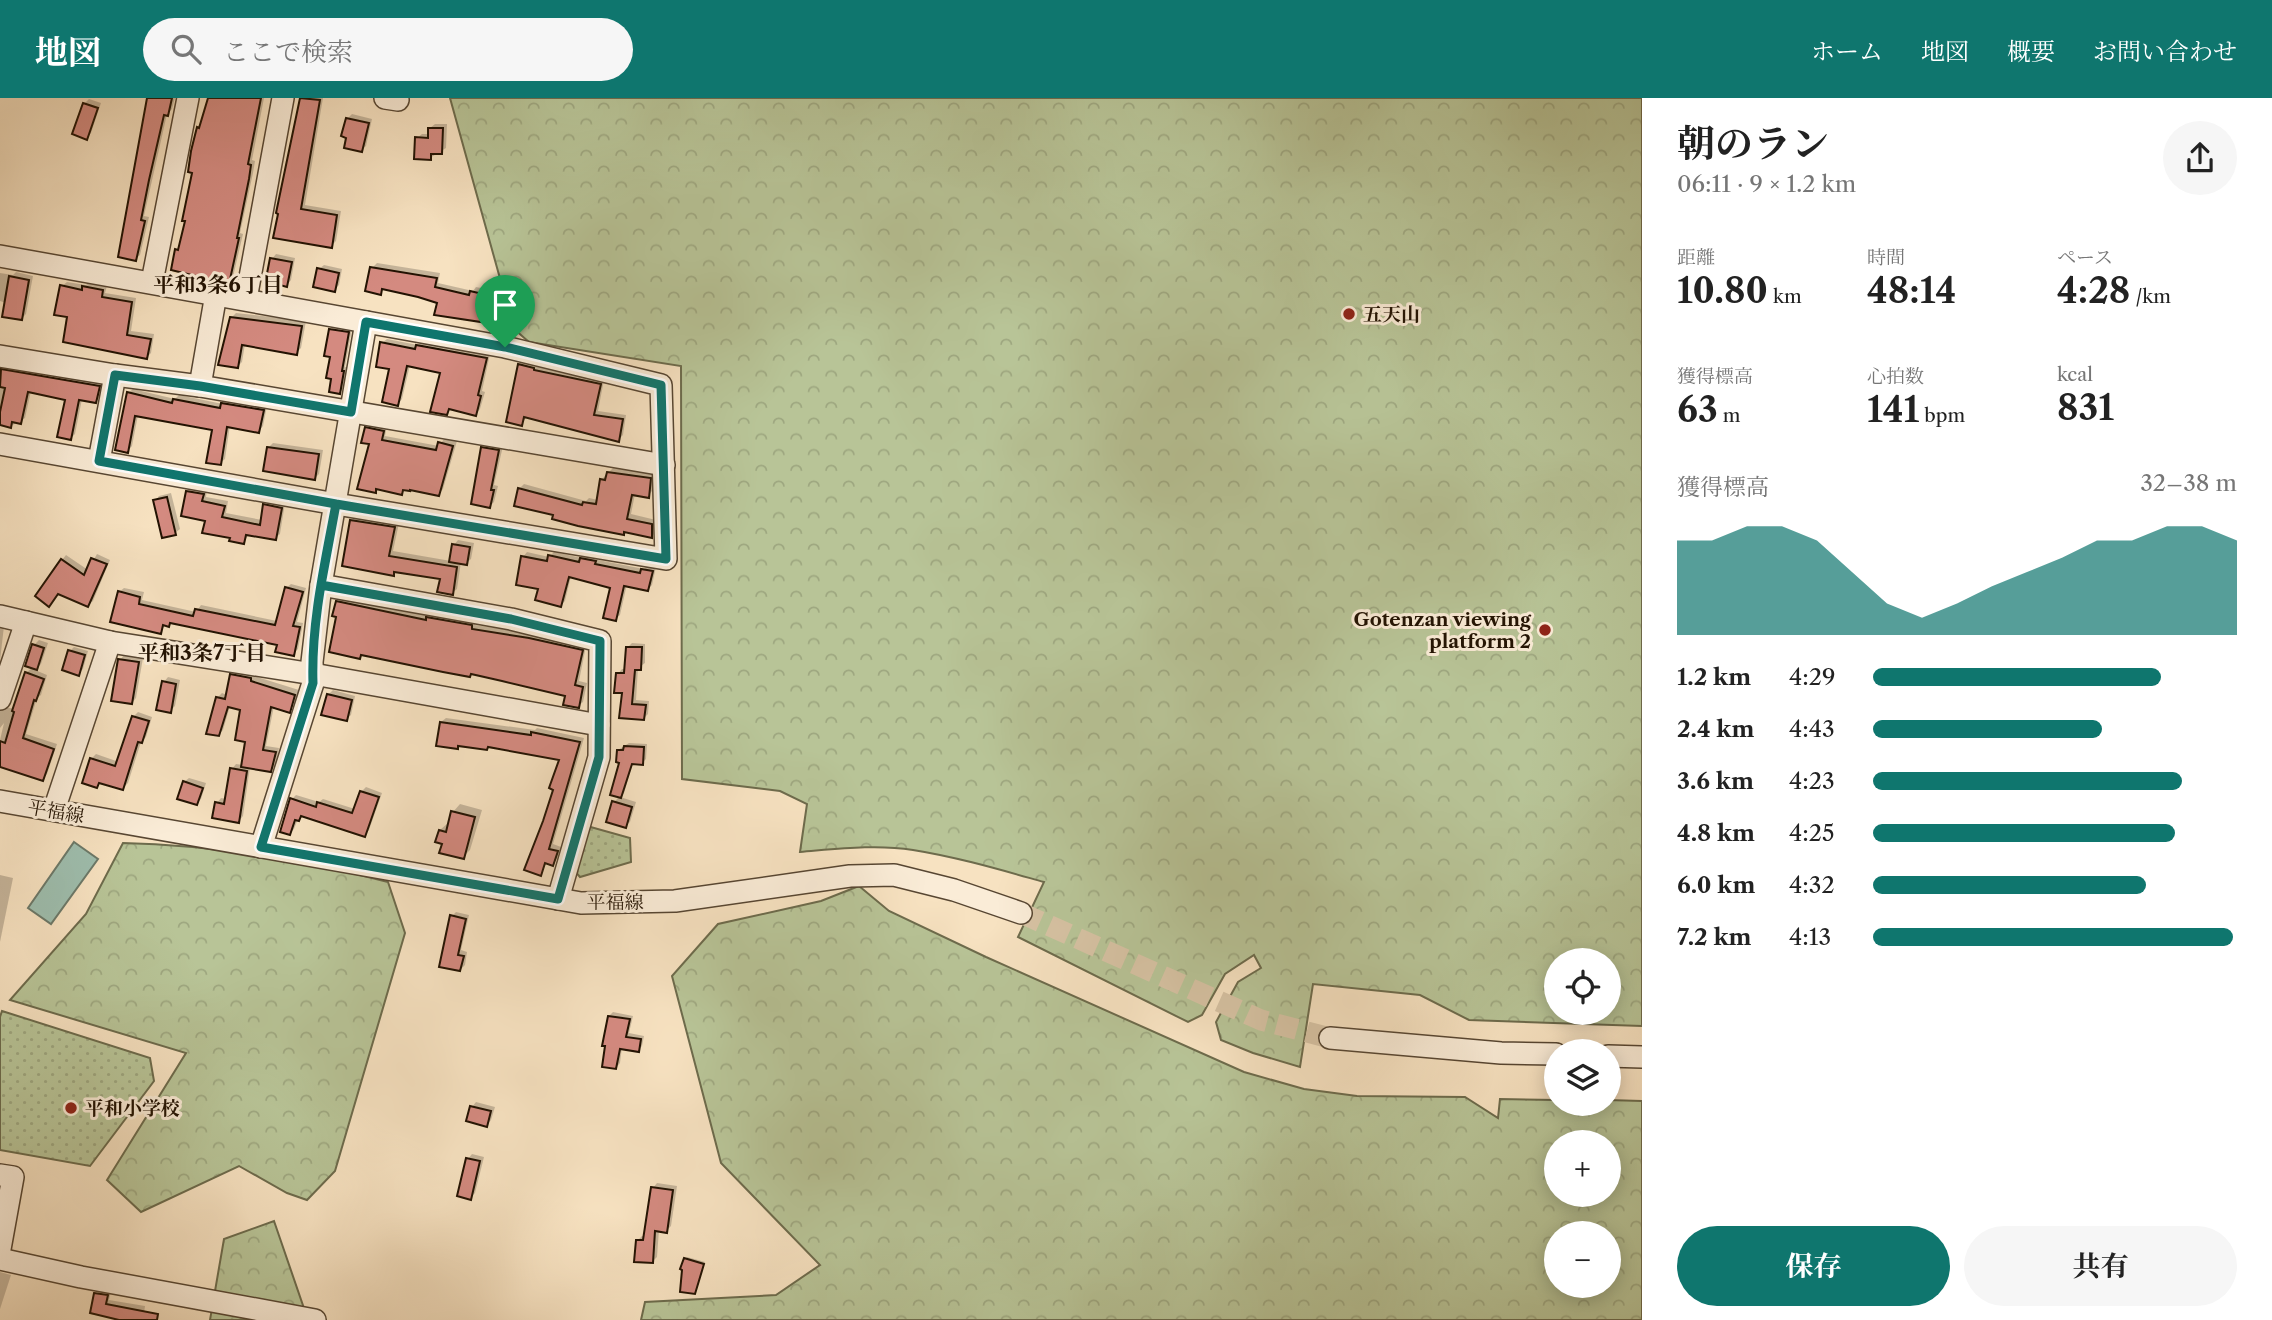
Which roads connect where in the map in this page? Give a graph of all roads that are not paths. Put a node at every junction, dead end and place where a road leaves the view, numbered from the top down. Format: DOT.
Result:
graph roads {
  1 [pos="188,98"];
  2 [pos="284,98"];
  3 [pos="0,256"];
  4 [pos="152,282"];
  5 [pos="216,294"];
  6 [pos="246,299"];
  7 [pos="366,322"];
  8 [pos="0,356"];
  9 [pos="115,375"];
  10 [pos="200,386"];
  11 [pos="351,412"];
  12 [pos="0,444"];
  13 [pos="99,461"];
  14 [pos="664,465"];
  15 [pos="336,504"];
  16 [pos="321,585"];
  17 [pos="0,616"];
  18 [pos="26,622"];
  19 [pos="110,642"];
  20 [pos="313,674"];
  21 [pos="0,699"];
  22 [pos="599,725"];
  23 [pos="0,801"];
  24 [pos="54,810"];
  25 [pos="261,847"];
  26 [pos="558,899"];
  27 [pos="1021,914"];
  28 [pos="1330,1038"];
  29 [pos="1544,1054"];
  30 [pos="1621,1056"];
  31 [pos="1642,1057"];
  32 [pos="0,1175"];
  33 [pos="0,1249"];
  34 [pos="0,1259"];
  35 [pos="315,1320"];
  1 -- 4 [label="street"];
  2 -- 6 [label="street"];
  3 -- 4 [label="street"];
  4 -- 5 [label="street"];
  5 -- 6 [label="street"];
  5 -- 10 [label="street"];
  6 -- 7 [label="street"];
  7 -- 11 [label="street"];
  7 -- 14 [label="street"];
  8 -- 9 [label="street"];
  9 -- 10 [label="street"];
  9 -- 13 [label="street"];
  10 -- 11 [label="street"];
  11 -- 14 [label="street"];
  11 -- 15 [label="street"];
  12 -- 13 [label="street"];
  13 -- 15 [label="street"];
  14 -- 15 [label="street"];
  15 -- 16 [label="street"];
  16 -- 20 [label="street"];
  16 -- 22 [label="street"];
  17 -- 18 [label="street"];
  18 -- 19 [label="street"];
  18 -- 21 [label="street"];
  19 -- 20 [label="street"];
  19 -- 24 [label="street"];
  20 -- 22 [label="street"];
  20 -- 25 [label="street"];
  22 -- 26 [label="street"];
  23 -- 24 [label="street, 平福線"];
  24 -- 25 [label="street, 平福線"];
  25 -- 26 [label="street, 平福線"];
  26 -- 27 [label="street, 平福線"];
  28 -- 29 [label="street"];
  30 -- 31 [label="street"];
  32 -- 33 [label="street"];
  34 -- 35 [label="street"];
}
